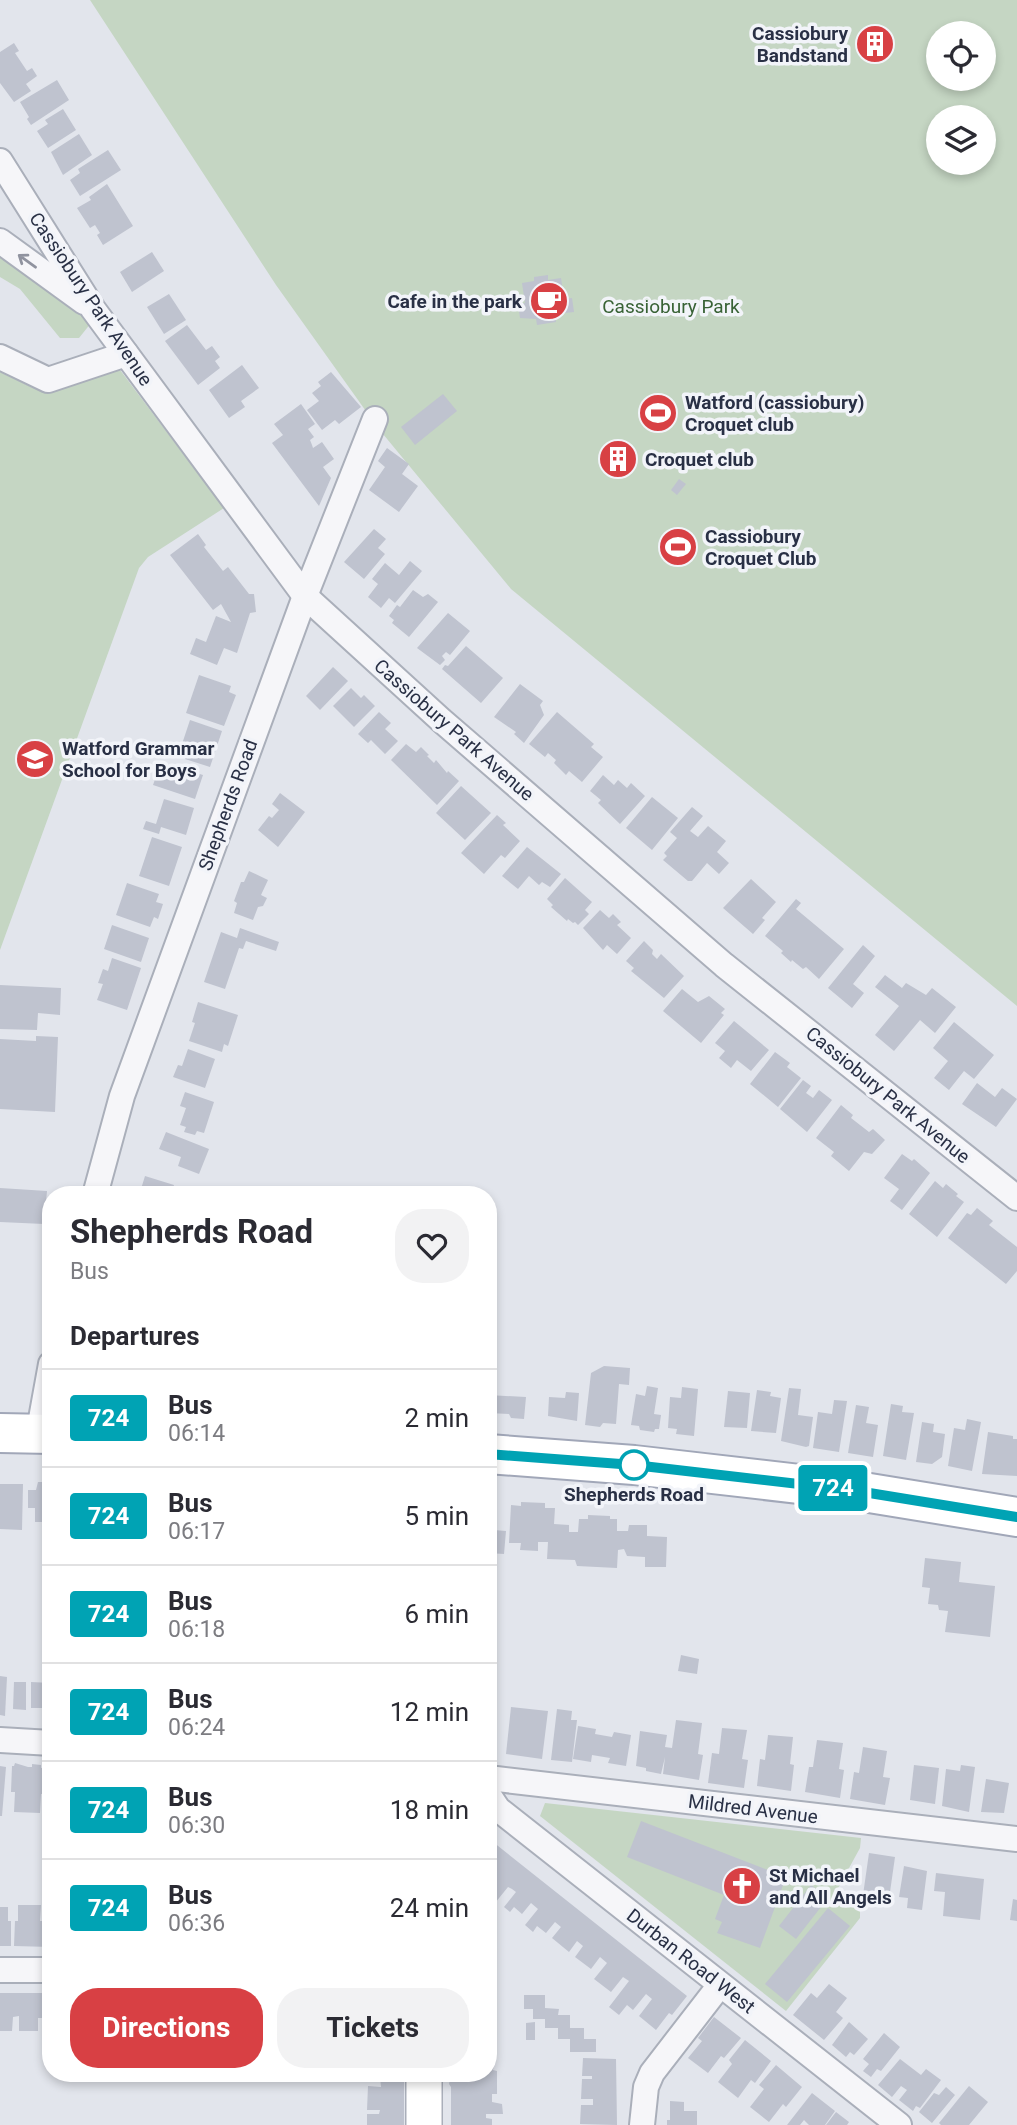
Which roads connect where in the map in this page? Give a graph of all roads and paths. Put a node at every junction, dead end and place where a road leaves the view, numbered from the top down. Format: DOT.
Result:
graph roads {
  1 [pos="0,162"];
  2 [pos="0,241"];
  3 [pos="93,309"];
  4 [pos="126,354"];
  5 [pos="0,357"];
  6 [pos="375,419"];
  7 [pos="304,596"];
  8 [pos="98,1186"];
  9 [pos="1017,1198"];
  10 [pos="0,1433"];
  11 [pos="42,1434"];
  12 [pos="497,1455"];
  13 [pos="1017,1517"];
  14 [pos="0,1741"];
  15 [pos="42,1743"];
  16 [pos="497,1779"];
  17 [pos="497,1808"];
  18 [pos="1017,1839"];
  19 [pos="0,1969"];
  20 [pos="42,1970"];
  21 [pos="720,1984"];
  22 [pos="424,2082"];
  23 [pos="424,2125"];
  24 [pos="642,2125"];
  25 [pos="899,2125"];
  1 -- 3 [label="street, Cassiobury Park Avenue"];
  3 -- 2 [label="street, one-way"];
  3 -- 4 [label="street, Cassiobury Park Avenue"];
  4 -- 5 [label="street"];
  4 -- 7 [label="street, Cassiobury Park Avenue"];
  6 -- 7 [label="street, Shepherds Road"];
  7 -- 8 [label="street, Shepherds Road"];
  7 -- 9 [label="street, Cassiobury Park Avenue"];
  10 -- 11 [label="main road"];
  12 -- 13 [label="main road"];
  14 -- 15 [label="street"];
  16 -- 18 [label="street, Mildred Avenue"];
  17 -- 21 [label="street, Durban Road West"];
  19 -- 20 [label="street"];
  21 -- 24 [label="street"];
  21 -- 25 [label="street, Durban Road West"];
  22 -- 23 [label="street"];
}
